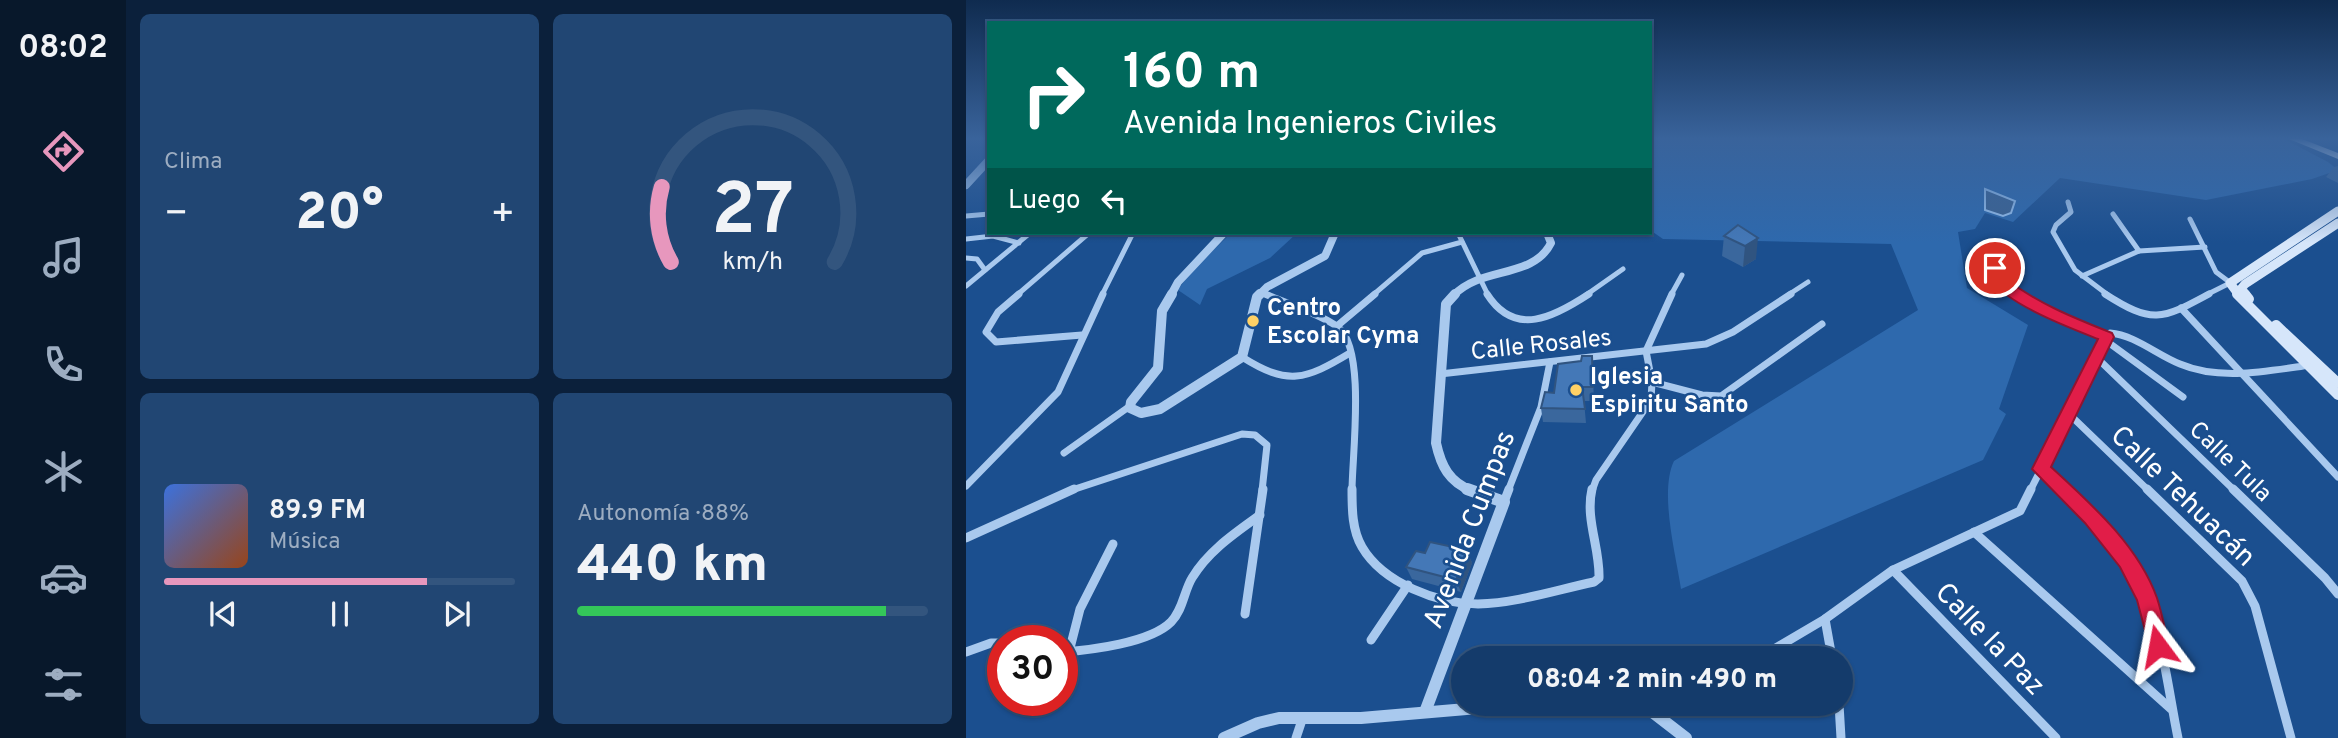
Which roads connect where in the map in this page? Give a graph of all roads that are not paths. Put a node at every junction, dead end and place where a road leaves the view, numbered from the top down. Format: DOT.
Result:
graph roads {
  1 [pos="2068,202"];
  2 [pos="2338,211"];
  3 [pos="987,214"];
  4 [pos="2113,214"];
  5 [pos="966,216"];
  6 [pos="2190,219"];
  7 [pos="2338,223"];
  8 [pos="1028,235"];
  9 [pos="1087,235"];
  10 [pos="1132,235"];
  11 [pos="1222,235"];
  12 [pos="1334,235"];
  13 [pos="1459,235"];
  14 [pos="1548,235"];
  15 [pos="966,239"];
  16 [pos="1462,242"];
  17 [pos="1019,243"];
  18 [pos="2205,247"];
  19 [pos="2139,251"];
  20 [pos="966,258"];
  21 [pos="1995,268"];
  22 [pos="1623,269"];
  23 [pos="985,271"];
  24 [pos="1682,275"];
  25 [pos="2082,276"];
  26 [pos="1479,277"];
  27 [pos="1808,282"];
  28 [pos="2230,283"];
  29 [pos="966,286"];
  30 [pos="2241,289"];
  31 [pos="1262,292"];
  32 [pos="2181,309"];
  33 [pos="1822,324"];
  34 [pos="1337,326"];
  35 [pos="1082,335"];
  36 [pos="2109,336"];
  37 [pos="1646,351"];
  38 [pos="1350,353"];
  39 [pos="1242,357"];
  40 [pos="2096,357"];
  41 [pos="1550,362"];
  42 [pos="2313,365"];
  43 [pos="1440,374"];
  44 [pos="2241,374"];
  45 [pos="1652,382"];
  46 [pos="2338,383"];
  47 [pos="2338,395"];
  48 [pos="2183,397"];
  49 [pos="1130,406"];
  50 [pos="2068,413"];
  51 [pos="1064,453"];
  52 [pos="2041,469"];
  53 [pos="2338,477"];
  54 [pos="966,486"];
  55 [pos="1504,502"];
  56 [pos="1260,515"];
  57 [pos="1974,532"];
  58 [pos="966,538"];
  59 [pos="1113,544"];
  60 [pos="1893,570"];
  61 [pos="1408,585"];
  62 [pos="2338,594"];
  63 [pos="1464,603"];
  64 [pos="1245,614"];
  65 [pos="1825,619"];
  66 [pos="1073,625"];
  67 [pos="1371,640"];
  68 [pos="987,644"];
  69 [pos="1779,646"];
  70 [pos="1830,646"];
  71 [pos="1078,650"];
  72 [pos="966,652"];
  73 [pos="2171,709"];
  74 [pos="1451,710"];
  75 [pos="1425,712"];
  76 [pos="1658,716"];
  77 [pos="1840,716"];
  78 [pos="1303,717"];
  79 [pos="1224,738"];
  80 [pos="1296,738"];
  81 [pos="1686,738"];
  82 [pos="1841,738"];
  83 [pos="2056,738"];
  84 [pos="2178,738"];
  85 [pos="2291,738"];
  1 -- 25 [label="street"];
  2 -- 28 [label="main road"];
  3 -- 5 [label="street"];
  4 -- 19 [label="street"];
  6 -- 18 [label="street"];
  7 -- 30 [label="main road"];
  8 -- 17 [label="street"];
  9 -- 35 [label="street"];
  10 -- 35 [label="street"];
  11 -- 49 [label="street"];
  12 -- 31 [label="street"];
  13 -- 16 [label="street"];
  14 -- 26 [label="street"];
  15 -- 17 [label="street"];
  16 -- 26 [label="street"];
  16 -- 34 [label="street"];
  17 -- 23 [label="street"];
  18 -- 19 [label="street"];
  18 -- 28 [label="street"];
  19 -- 25 [label="street"];
  20 -- 23 [label="street"];
  21 -- 36 [label="street"];
  22 -- 26 [label="street"];
  23 -- 29 [label="street"];
  24 -- 37 [label="street"];
  25 -- 32 [label="street"];
  26 -- 43 [label="street"];
  27 -- 37 [label="street, Calle Rosales"];
  28 -- 30 [label="street"];
  28 -- 32 [label="street"];
  28 -- 42 [label="main road"];
  30 -- 42 [label="main road"];
  31 -- 34 [label="street"];
  31 -- 39 [label="street"];
  32 -- 44 [label="street"];
  33 -- 45 [label="street"];
  34 -- 38 [label="street"];
  35 -- 54 [label="street"];
  36 -- 40 [label="street"];
  36 -- 44 [label="street"];
  36 -- 48 [label="street"];
  37 -- 41 [label="street, Calle Rosales"];
  37 -- 45 [label="street"];
  38 -- 39 [label="street"];
  38 -- 61 [label="street"];
  39 -- 49 [label="street"];
  40 -- 50 [label="street"];
  40 -- 62 [label="street, Calle Tula"];
  41 -- 43 [label="street, Calle Rosales"];
  41 -- 55 [label="street, Avenida Cumpas"];
  42 -- 44 [label="street"];
  42 -- 46 [label="main road"];
  42 -- 47 [label="main road"];
  43 -- 55 [label="street"];
  44 -- 53 [label="street"];
  45 -- 63 [label="street"];
  49 -- 51 [label="street"];
  50 -- 52 [label="street"];
  50 -- 85 [label="street, Calle Tehuacán"];
  52 -- 57 [label="street"];
  52 -- 73 [label="street"];
  55 -- 63 [label="street, Avenida Cumpas"];
  56 -- 58 [label="street"];
  56 -- 64 [label="street"];
  56 -- 71 [label="street"];
  57 -- 60 [label="street"];
  57 -- 73 [label="street"];
  59 -- 66 [label="street"];
  60 -- 65 [label="street"];
  60 -- 83 [label="street, Calle la Paz"];
  61 -- 63 [label="street"];
  61 -- 67 [label="street"];
  63 -- 75 [label="street, Avenida Cumpas"];
  65 -- 69 [label="street"];
  65 -- 70 [label="street"];
  68 -- 72 [label="street"];
  73 -- 84 [label="street"];
  74 -- 75 [label="street"];
  75 -- 78 [label="street"];
  76 -- 81 [label="street"];
  77 -- 82 [label="street"];
  78 -- 79 [label="street"];
  78 -- 80 [label="street"];
}
